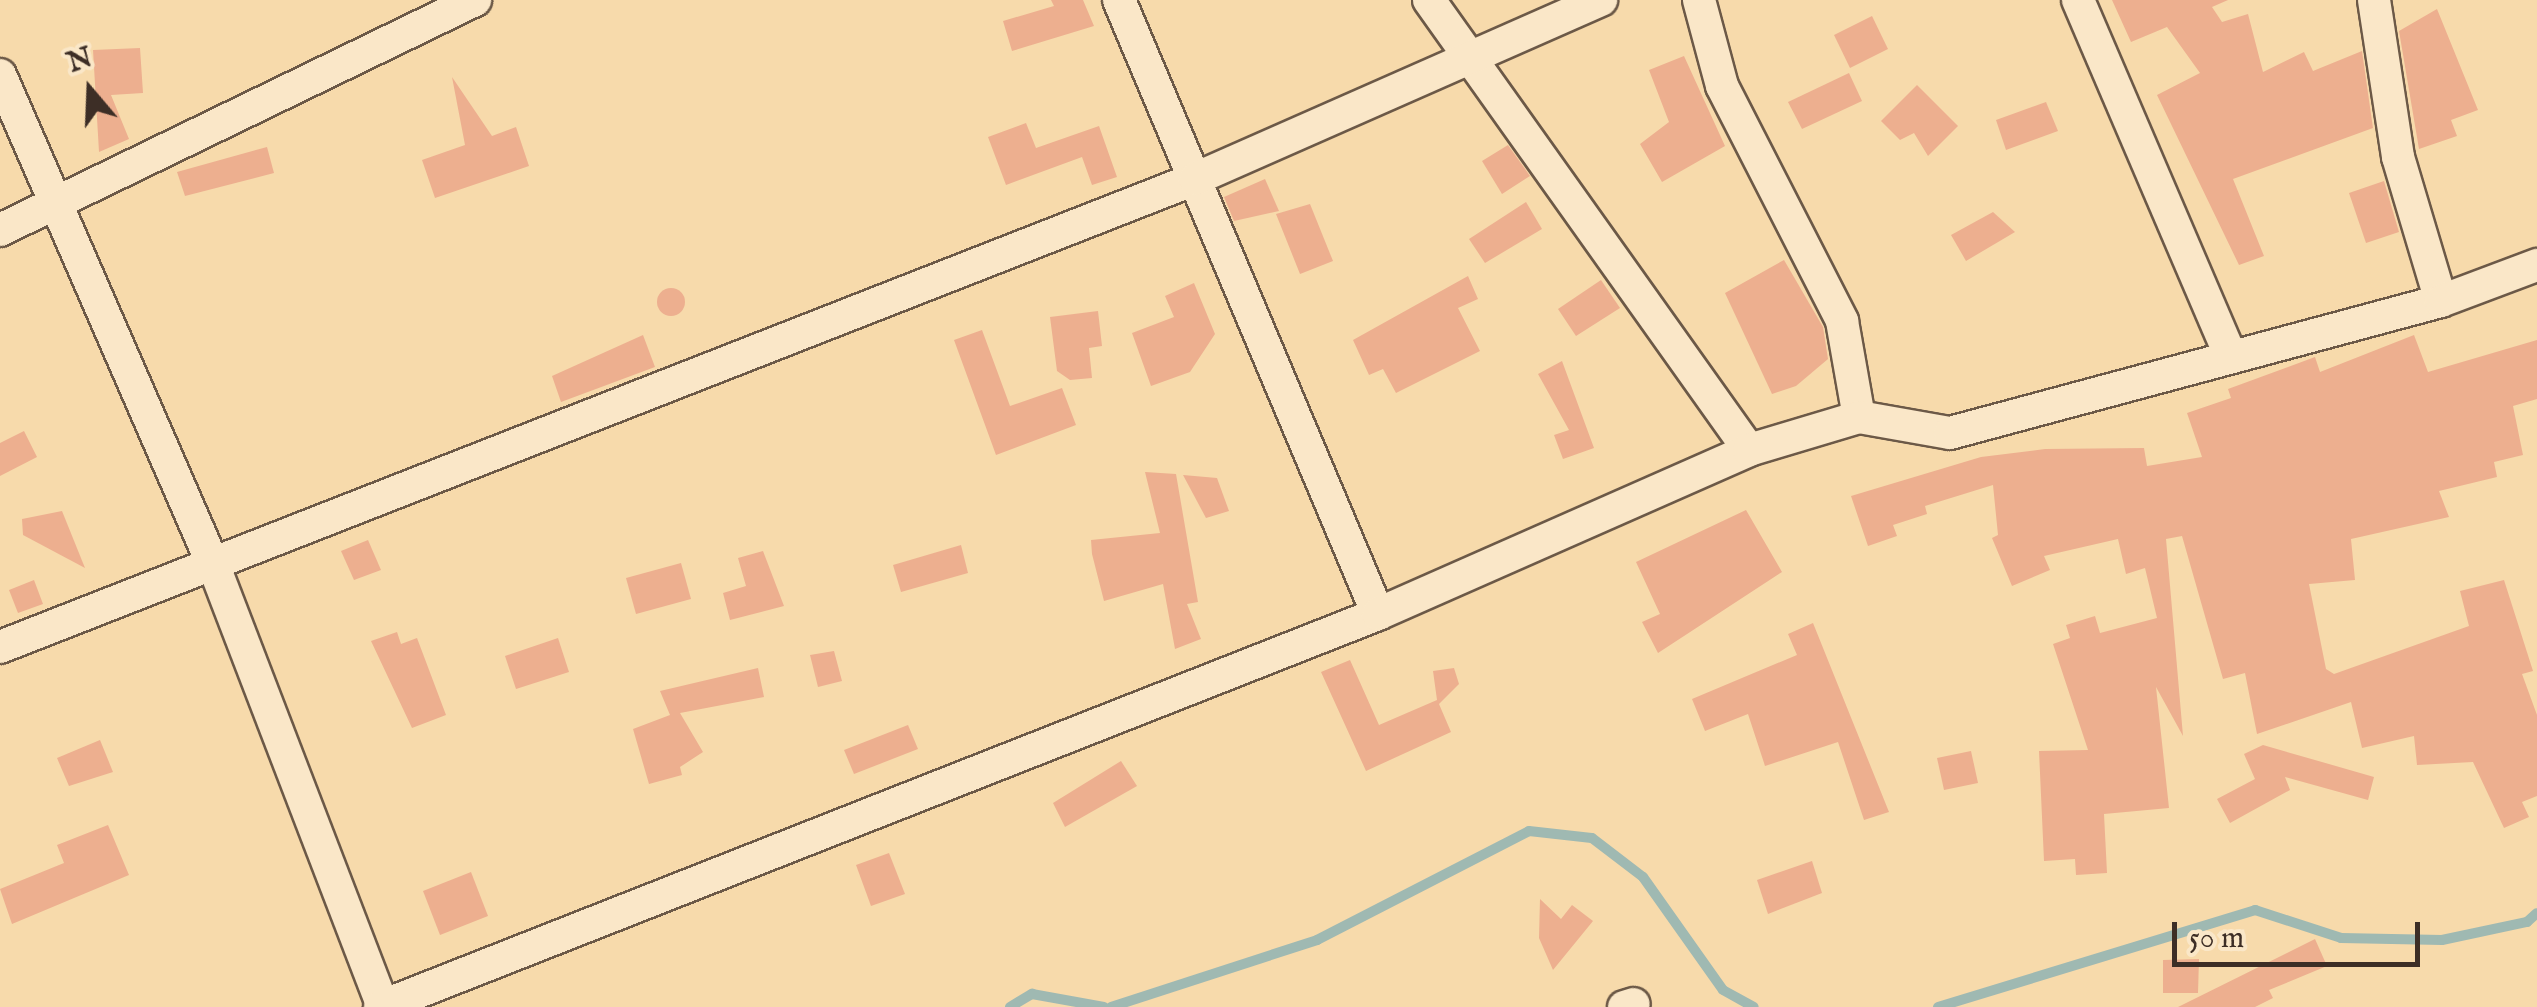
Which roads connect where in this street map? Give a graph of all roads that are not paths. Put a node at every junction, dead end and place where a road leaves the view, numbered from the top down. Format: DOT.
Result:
graph roads {
  1 [pos="475,0"];
  2 [pos="1119,0"];
  3 [pos="1428,0"];
  4 [pos="1601,0"];
  5 [pos="1698,0"];
  6 [pos="2078,0"];
  7 [pos="2374,0"];
  8 [pos="1474,61"];
  9 [pos="0,75"];
  10 [pos="1195,179"];
  11 [pos="54,204"];
  12 [pos="0,230"];
  13 [pos="2537,265"];
  14 [pos="2440,301"];
  15 [pos="2232,357"];
  16 [pos="1858,417"];
  17 [pos="1749,450"];
  18 [pos="215,568"];
  19 [pos="1378,614"];
  20 [pos="0,646"];
  21 [pos="382,1007"];
  1 -- 11 [label="street"];
  2 -- 10 [label="street"];
  3 -- 8 [label="street"];
  4 -- 8 [label="street"];
  5 -- 16 [label="street"];
  6 -- 15 [label="street"];
  7 -- 14 [label="street"];
  8 -- 10 [label="street"];
  8 -- 17 [label="street"];
  9 -- 11 [label="street"];
  10 -- 18 [label="street"];
  10 -- 19 [label="street"];
  11 -- 12 [label="street"];
  11 -- 18 [label="street"];
  13 -- 14 [label="street"];
  14 -- 15 [label="street"];
  15 -- 16 [label="street"];
  16 -- 17 [label="street"];
  17 -- 19 [label="street"];
  18 -- 20 [label="street"];
  18 -- 21 [label="street"];
  19 -- 21 [label="street"];
}
